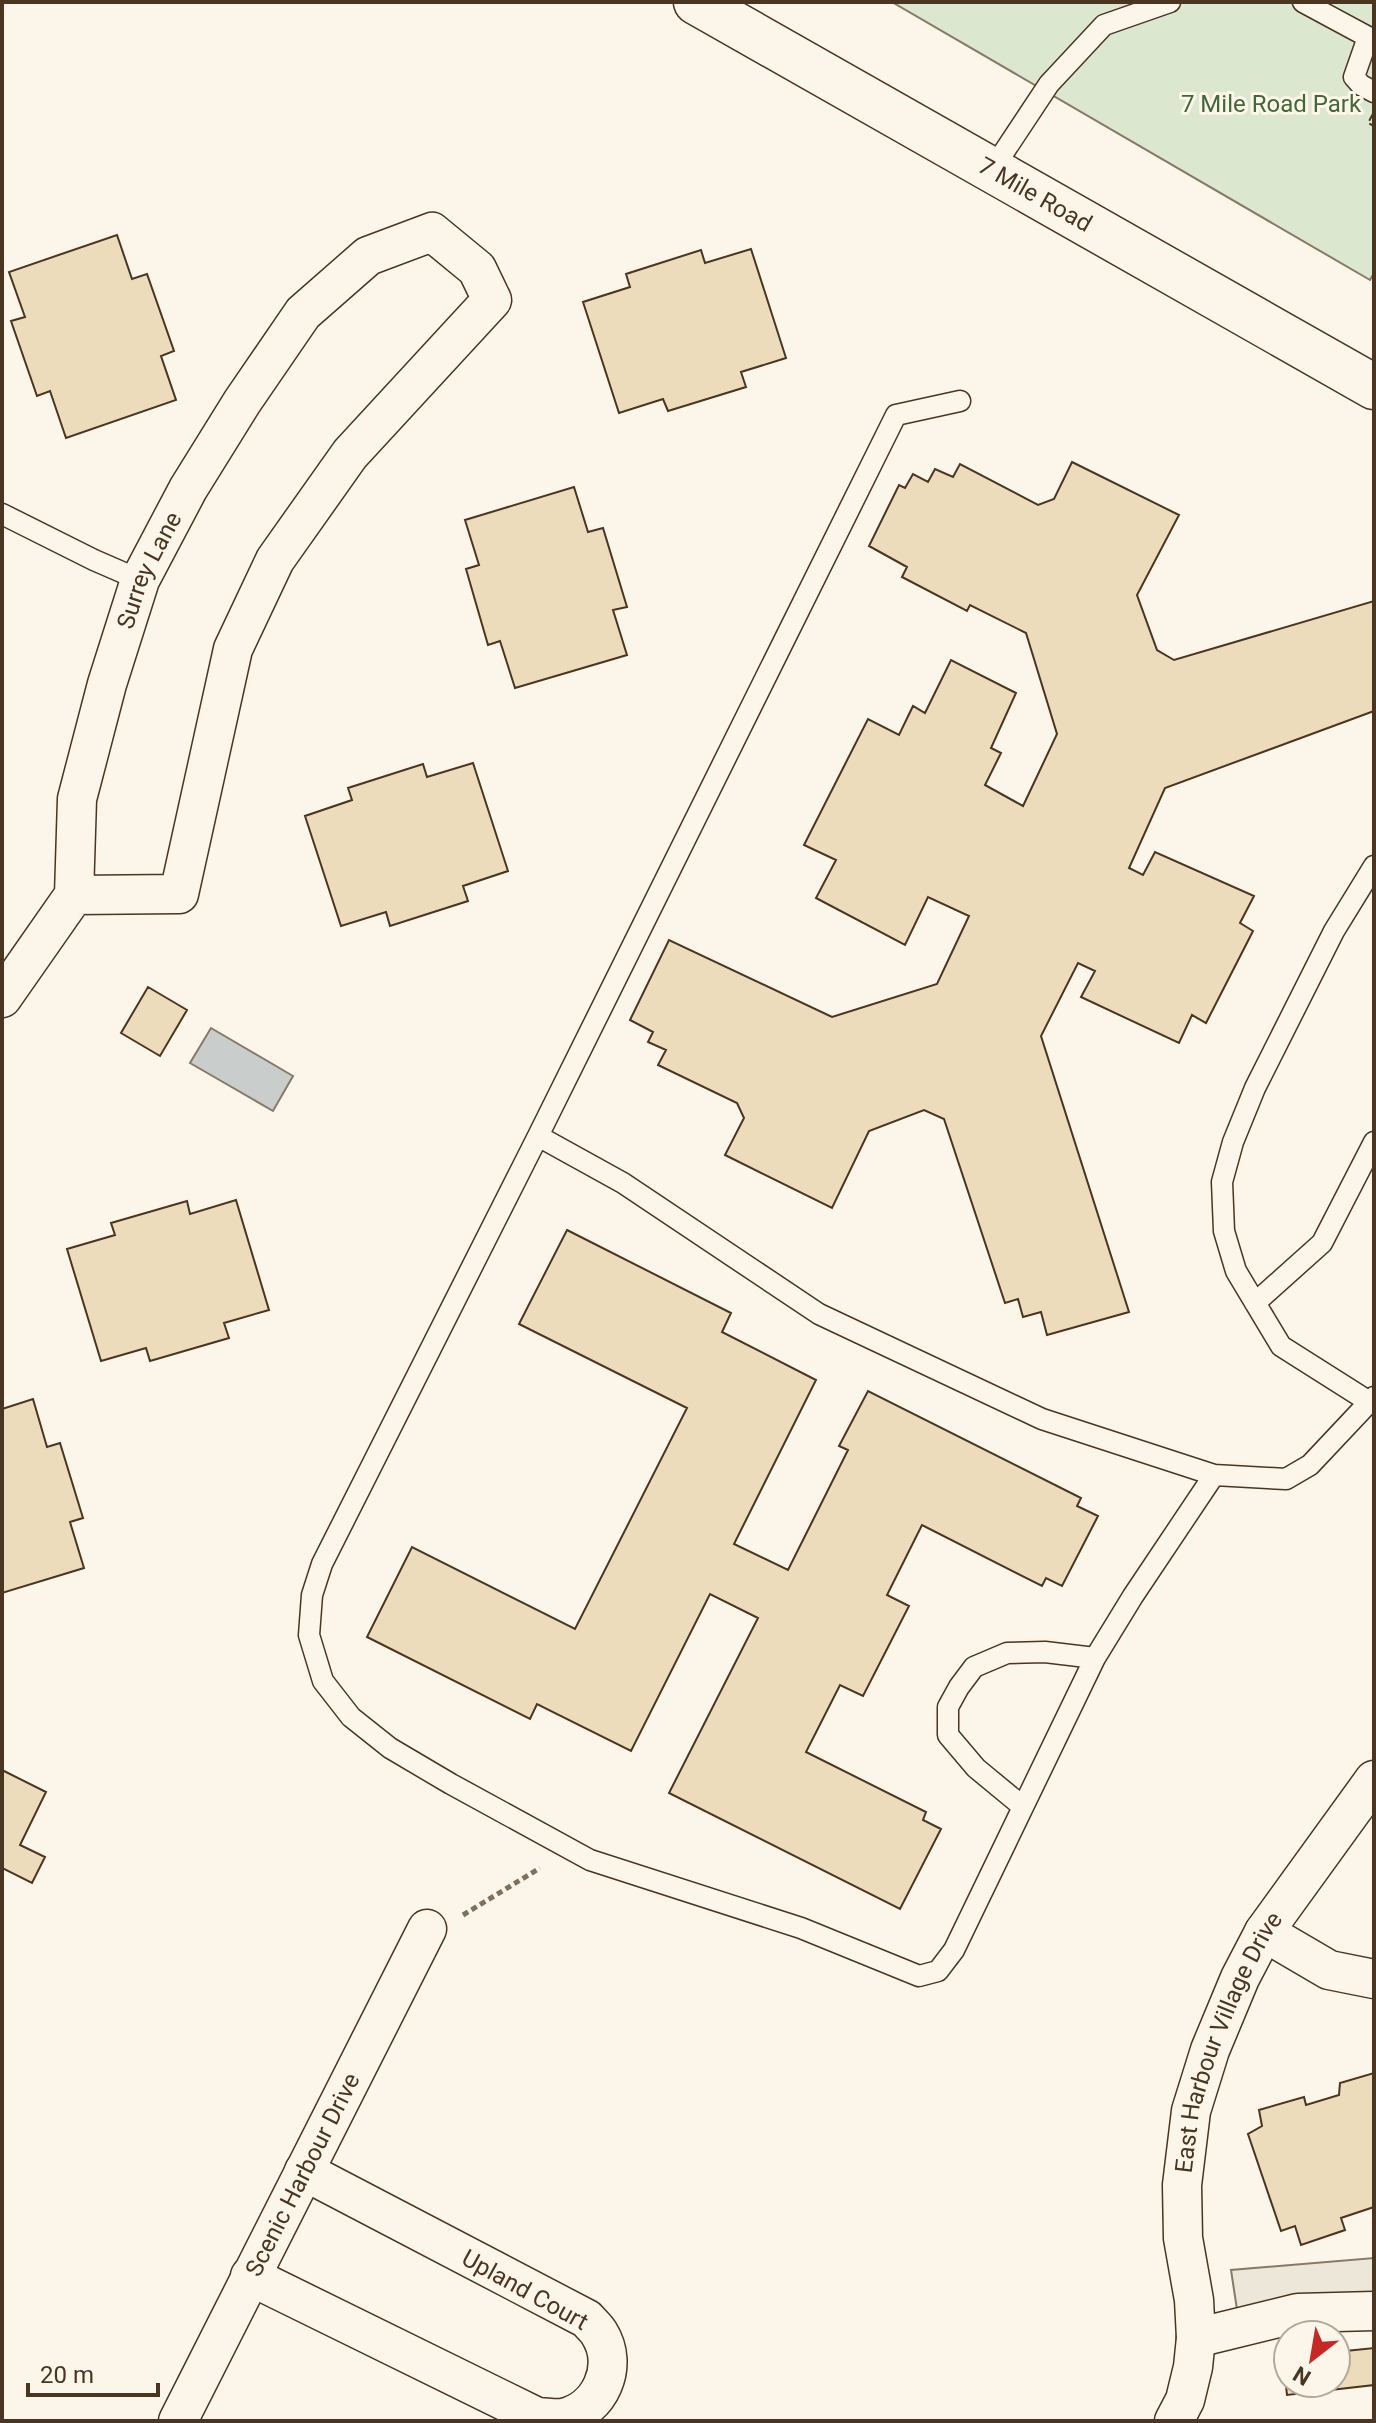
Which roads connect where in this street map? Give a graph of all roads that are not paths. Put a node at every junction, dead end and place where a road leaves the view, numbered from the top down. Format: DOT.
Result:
graph roads {
  1 [pos="696,2"];
  2 [pos="1170,2"];
  3 [pos="1303,2"];
  4 [pos="1374,92"];
  5 [pos="992,170"];
  6 [pos="1374,387"];
  7 [pos="960,401"];
  8 [pos="2,514"];
  9 [pos="140,580"];
  10 [pos="1374,866"];
  11 [pos="74,895"];
  12 [pos="5,988"];
  13 [pos="538,1136"];
  14 [pos="1374,1142"];
  15 [pos="1255,1303"];
  16 [pos="1372,1400"];
  17 [pos="1214,1475"];
  18 [pos="1095,1658"];
  19 [pos="1374,1780"];
  20 [pos="1022,1806"];
  21 [pos="1264,1932"];
  22 [pos="424,1935"];
  23 [pos="1374,1979"];
  24 [pos="304,2171"];
  25 [pos="250,2276"];
  26 [pos="1374,2311"];
  27 [pos="1196,2338"];
  28 [pos="178,2421"];
  29 [pos="1174,2421"];
  1 -- 5 [label="street, 7 Mile Road"];
  2 -- 5 [label="lane"];
  3 -- 4 [label="lane"];
  5 -- 6 [label="street, 7 Mile Road"];
  7 -- 13 [label="lane"];
  8 -- 9 [label="lane"];
  9 -- 11 [label="street, Surrey Lane"];
  9 -- 11 [label="street, Surrey Lane"];
  10 -- 15 [label="lane"];
  11 -- 12 [label="street"];
  13 -- 17 [label="lane"];
  13 -- 20 [label="lane"];
  14 -- 15 [label="lane"];
  15 -- 16 [label="lane"];
  16 -- 17 [label="lane"];
  17 -- 18 [label="lane"];
  18 -- 20 [label="lane"];
  18 -- 20 [label="lane"];
  19 -- 21 [label="street, East Harbour Village Drive"];
  21 -- 23 [label="street"];
  21 -- 27 [label="street, East Harbour Village Drive"];
  22 -- 24 [label="street, Scenic Harbour Drive"];
  24 -- 25 [label="street, Scenic Harbour Drive"];
  24 -- 25 [label="street, Upland Court"];
  25 -- 28 [label="street, Scenic Harbour Drive"];
  26 -- 27 [label="street"];
  27 -- 29 [label="street, East Harbour Village Drive"];
}
